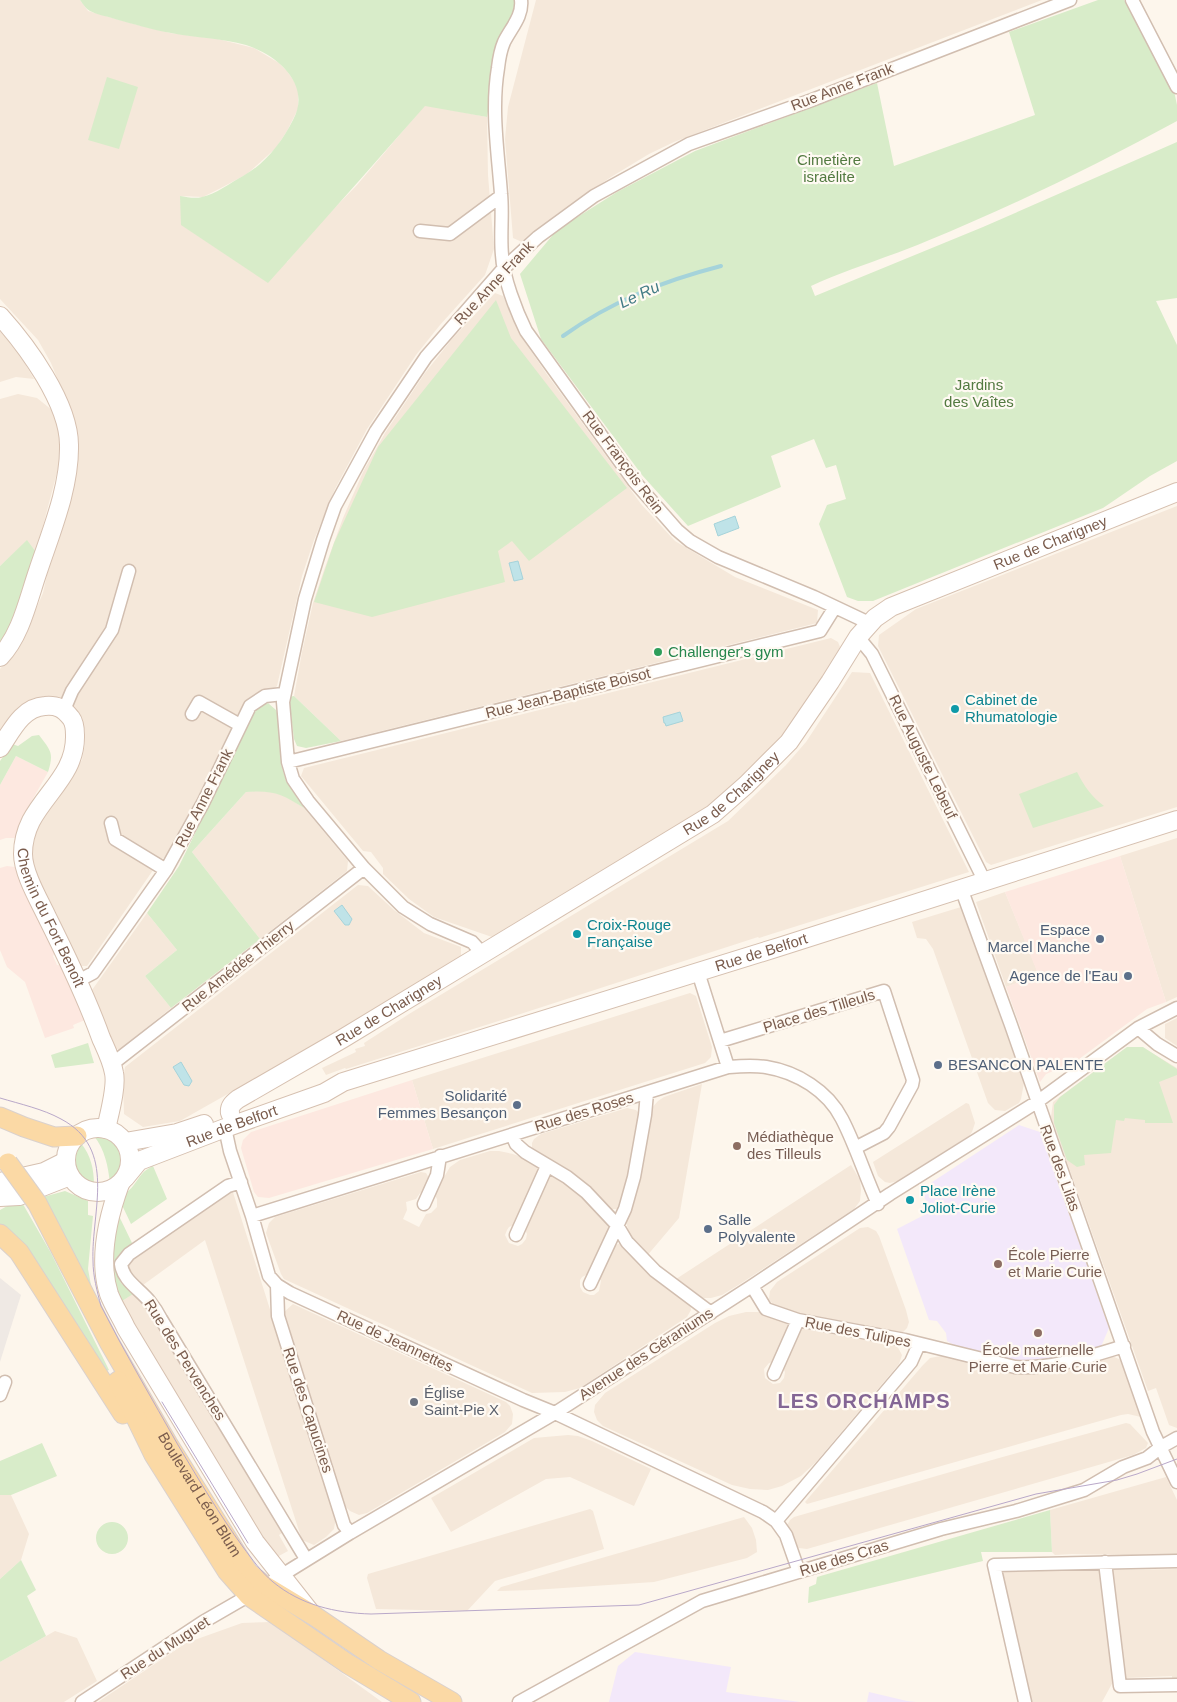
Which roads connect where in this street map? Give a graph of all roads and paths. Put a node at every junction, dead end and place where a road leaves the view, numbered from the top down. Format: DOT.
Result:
graph roads {
  1 [pos="521,0"];
  2 [pos="1070,0"];
  3 [pos="1132,0"];
  4 [pos="1177,87"];
  5 [pos="502,196"];
  6 [pos="420,231"];
  7 [pos="503,269"];
  8 [pos="0,316"];
  9 [pos="1177,492"];
  10 [pos="129,571"];
  11 [pos="835,606"];
  12 [pos="869,623"];
  13 [pos="858,637"];
  14 [pos="0,658"];
  15 [pos="283,694"];
  16 [pos="64,710"];
  17 [pos="192,714"];
  18 [pos="240,725"];
  19 [pos="0,748"];
  20 [pos="288,762"];
  21 [pos="1177,820"];
  22 [pos="111,823"];
  23 [pos="364,868"];
  24 [pos="166,870"];
  25 [pos="984,880"];
  26 [pos="961,888"];
  27 [pos="483,954"];
  28 [pos="698,972"];
  29 [pos="78,981"];
  30 [pos="1177,1008"];
  31 [pos="1138,1028"];
  32 [pos="720,1041"];
  33 [pos="1177,1056"];
  34 [pos="111,1063"];
  35 [pos="728,1067"];
  36 [pos="344,1082"];
  37 [pos="647,1093"];
  38 [pos="260,1096"];
  39 [pos="1037,1102"];
  40 [pos="0,1117"];
  41 [pos="227,1121"];
  42 [pos="106,1129"];
  43 [pos="512,1135"];
  44 [pos="77,1136"];
  45 [pos="125,1142"];
  46 [pos="855,1148"];
  47 [pos="440,1156"];
  48 [pos="3,1162"];
  49 [pos="547,1166"];
  50 [pos="68,1168"];
  51 [pos="123,1181"];
  52 [pos="0,1182"];
  53 [pos="241,1182"];
  54 [pos="0,1197"];
  55 [pos="32,1204"];
  56 [pos="424,1204"];
  57 [pos="878,1204"];
  58 [pos="252,1216"];
  59 [pos="617,1225"];
  60 [pos="0,1234"];
  61 [pos="516,1235"];
  62 [pos="590,1284"];
  63 [pos="277,1285"];
  64 [pos="752,1286"];
  65 [pos="711,1313"];
  66 [pos="798,1320"];
  67 [pos="919,1344"];
  68 [pos="1124,1346"];
  69 [pos="774,1374"];
  70 [pos="6,1382"];
  71 [pos="0,1394"];
  72 [pos="555,1413"];
  73 [pos="1177,1438"];
  74 [pos="1160,1447"];
  75 [pos="154,1455"];
  76 [pos="1177,1482"];
  77 [pos="776,1521"];
  78 [pos="350,1533"];
  79 [pos="306,1559"];
  80 [pos="1177,1561"];
  81 [pos="1105,1562"];
  82 [pos="799,1572"];
  83 [pos="281,1575"];
  84 [pos="257,1591"];
  85 [pos="313,1615"];
  86 [pos="366,1676"];
  87 [pos="1177,1685"];
  88 [pos="82,1702"];
  89 [pos="411,1702"];
  90 [pos="431,1702"];
  91 [pos="452,1702"];
  92 [pos="519,1702"];
  93 [pos="1025,1702"];
  1 -- 5 [label="street, Rue François Rein"];
  2 -- 7 [label="street, Rue Anne Frank"];
  3 -- 4 [label="street"];
  5 -- 6 [label="street"];
  5 -- 7 [label="street, Rue François Rein"];
  7 -- 11 [label="street, Rue François Rein"];
  7 -- 15 [label="street, Rue Anne Frank"];
  8 -- 14 [label="main road"];
  9 -- 12 [label="main road, Rue de Charigney"];
  10 -- 16 [label="street"];
  11 -- 12 [label="street, Rue François Rein"];
  11 -- 20 [label="street, Rue Jean-Baptiste Boisot"];
  12 -- 13 [label="main road, Rue de Charigney"];
  13 -- 25 [label="street, Rue Auguste Lebeuf"];
  13 -- 27 [label="main road, Rue de Charigney"];
  15 -- 18 [label="street, Rue Anne Frank"];
  15 -- 20 [label="street"];
  16 -- 19 [label="main road"];
  16 -- 29 [label="main road, Chemin du Fort Benoît"];
  17 -- 18 [label="street"];
  18 -- 24 [label="street, Rue Anne Frank"];
  20 -- 23 [label="street"];
  21 -- 25 [label="main road, Rue de Belfort"];
  22 -- 24 [label="street"];
  23 -- 27 [label="street"];
  23 -- 34 [label="street, Rue Amédée Thierry"];
  24 -- 29 [label="street, Rue Anne Frank"];
  25 -- 26 [label="main road, Rue de Belfort"];
  26 -- 28 [label="main road, Rue de Belfort"];
  26 -- 39 [label="street, Rue des Lilas"];
  27 -- 38 [label="main road, Rue de Charigney"];
  28 -- 32 [label="street"];
  28 -- 36 [label="main road, Rue de Belfort"];
  29 -- 34 [label="main road, Chemin du Fort Benoît"];
  30 -- 31 [label="street, Avenue des Géraniums"];
  31 -- 33 [label="street"];
  31 -- 39 [label="street, Avenue des Géraniums"];
  32 -- 35 [label="street"];
  32 -- 46 [label="street, Place des Tilleuls"];
  34 -- 42 [label="main road, Chemin du Fort Benoît"];
  35 -- 37 [label="street, Rue des Roses"];
  35 -- 46 [label="street, Rue des Roses"];
  36 -- 38 [label="main road, Rue de Belfort"];
  36 -- 41 [label="main road, Rue de Belfort"];
  37 -- 43 [label="street, Rue des Roses"];
  37 -- 59 [label="street"];
  38 -- 41 [label="main road"];
  39 -- 57 [label="street, Avenue des Géraniums"];
  39 -- 68 [label="street, Rue des Lilas"];
  40 -- 44 [label="main road"];
  41 -- 45 [label="main road, Rue de Belfort"];
  41 -- 51 [label="main road, Rue de Belfort"];
  41 -- 53 [label="street"];
  42 -- 44 [label="main road"];
  42 -- 45 [label="main road"];
  43 -- 47 [label="street, Rue des Roses"];
  43 -- 49 [label="street"];
  44 -- 50 [label="main road"];
  45 -- 51 [label="main road"];
  46 -- 57 [label="street, Rue des Roses"];
  47 -- 56 [label="street"];
  47 -- 58 [label="street, Rue des Roses"];
  48 -- 55 [label="main road"];
  49 -- 59 [label="street"];
  49 -- 61 [label="street"];
  50 -- 51 [label="main road"];
  50 -- 52 [label="main road"];
  50 -- 54 [label="main road"];
  51 -- 83 [label="main road"];
  53 -- 58 [label="street"];
  53 -- 79 [label="street, Rue des Pervenches"];
  55 -- 75 [label="main road, Boulevard Léon Blum"];
  55 -- 84 [label="main road, Boulevard Léon Blum"];
  57 -- 64 [label="street, Avenue des Géraniums"];
  58 -- 63 [label="street"];
  59 -- 62 [label="street"];
  59 -- 65 [label="street"];
  60 -- 75 [label="main road"];
  63 -- 72 [label="street, Rue de Jeannettes"];
  63 -- 78 [label="street, Rue des Capucines"];
  64 -- 65 [label="street, Avenue des Géraniums"];
  64 -- 66 [label="street, Rue des Tulipes"];
  65 -- 72 [label="street, Avenue des Géraniums"];
  66 -- 67 [label="street, Rue des Tulipes"];
  66 -- 69 [label="street, Rue des Tulipes"];
  67 -- 68 [label="street, Rue des Tulipes"];
  67 -- 77 [label="street"];
  68 -- 74 [label="street, Rue des Lilas"];
  70 -- 71 [label="street"];
  72 -- 77 [label="street, Rue de Jeannettes"];
  72 -- 78 [label="street, Avenue des Géraniums"];
  73 -- 74 [label="street, Rue des Cras"];
  74 -- 76 [label="street, Rue des Lilas"];
  74 -- 82 [label="street, Rue des Cras"];
  75 -- 84 [label="main road, Boulevard Léon Blum"];
  77 -- 82 [label="street, Rue de Jeannettes"];
  78 -- 79 [label="street, Avenue des Géraniums"];
  79 -- 83 [label="street, Avenue des Géraniums"];
  80 -- 81 [label="street"];
  81 -- 87 [label="street"];
  81 -- 93 [label="street"];
  82 -- 92 [label="street, Rue des Cras"];
  83 -- 84 [label="street, Avenue des Géraniums"];
  83 -- 85 [label="main road"];
  84 -- 85 [label="main road, Boulevard Léon Blum"];
  84 -- 86 [label="main road, Boulevard Léon Blum"];
  84 -- 88 [label="street, Rue du Muguet"];
  85 -- 91 [label="main road, Boulevard Léon Blum"];
  86 -- 89 [label="main road, Boulevard Léon Blum"];
  86 -- 90 [label="main road, Boulevard Léon Blum"];
}
